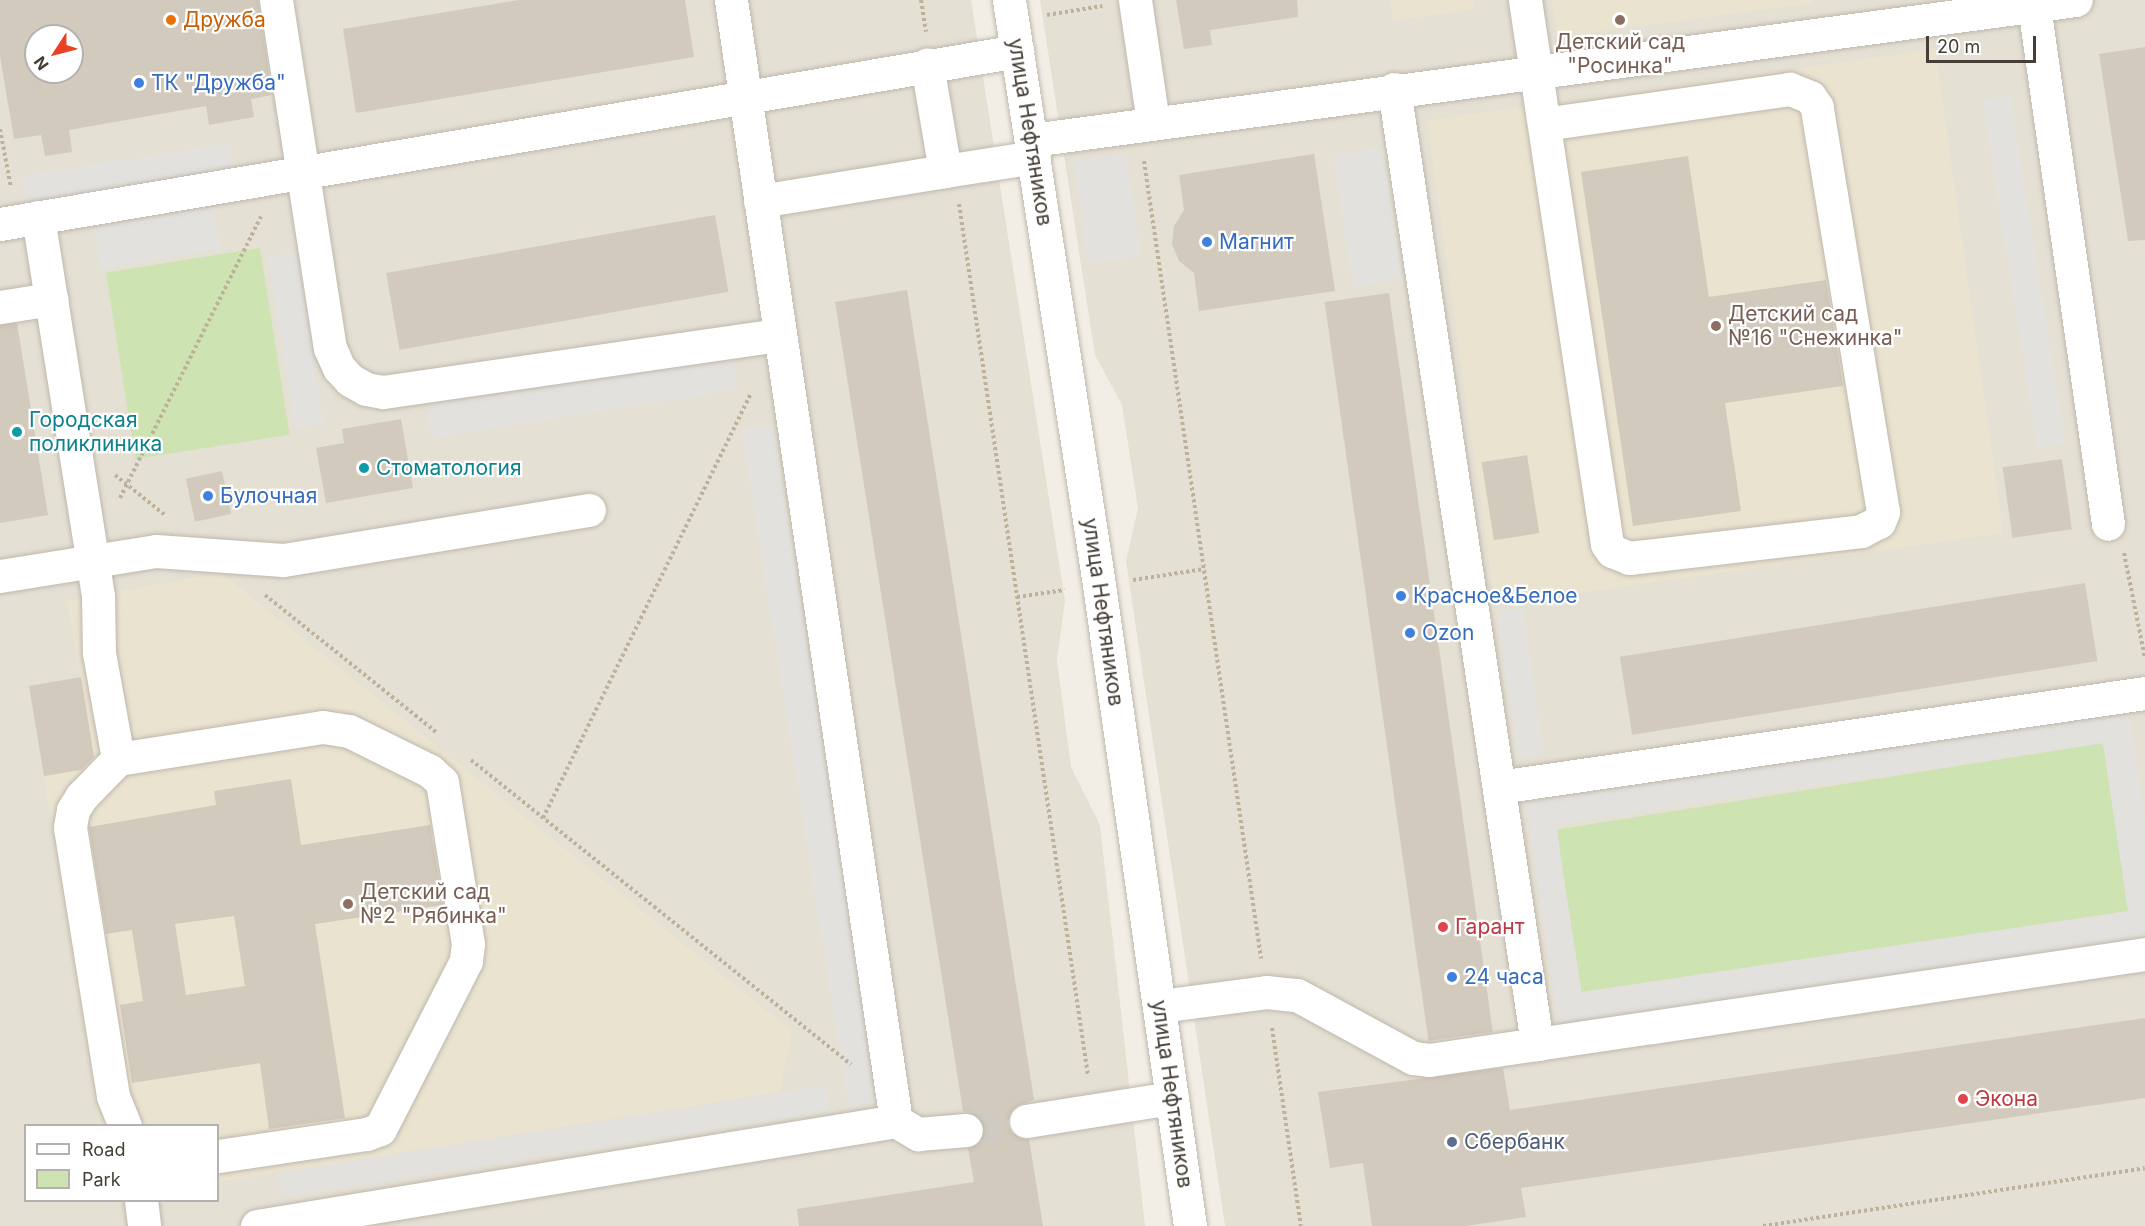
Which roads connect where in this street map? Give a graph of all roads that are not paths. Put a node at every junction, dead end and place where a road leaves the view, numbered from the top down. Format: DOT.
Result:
graph roads {
  1 [pos="276,0"];
  2 [pos="731,0"];
  3 [pos="1008,0"];
  4 [pos="1135,0"];
  5 [pos="1525,0"];
  6 [pos="2076,0"];
  7 [pos="2034,6"];
  8 [pos="1944,8"];
  9 [pos="1017,51"];
  10 [pos="929,65"];
  11 [pos="1536,71"];
  12 [pos="1394,89"];
  13 [pos="745,98"];
  14 [pos="1153,122"];
  15 [pos="1545,124"];
  16 [pos="1033,148"];
  17 [pos="948,171"];
  18 [pos="291,173"];
  19 [pos="760,201"];
  20 [pos="18,220"];
  21 [pos="51,299"];
  22 [pos="0,308"];
  23 [pos="780,335"];
  24 [pos="589,510"];
  25 [pos="2108,524"];
  26 [pos="93,561"];
  27 [pos="0,576"];
  28 [pos="2145,693"];
  29 [pos="118,759"];
  30 [pos="1499,787"];
  31 [pos="2145,954"];
  32 [pos="1160,1006"];
  33 [pos="1537,1044"];
  34 [pos="1172,1098"];
  35 [pos="893,1107"];
  36 [pos="1026,1121"];
  37 [pos="125,1124"];
  38 [pos="966,1130"];
  39 [pos="219,1156"];
  40 [pos="141,1202"];
  41 [pos="144,1226"];
  42 [pos="257,1226"];
  43 [pos="1190,1226"];
  1 -- 18 [label="street"];
  2 -- 13 [label="street"];
  3 -- 9 [label="street, улица Нефтяников"];
  4 -- 14 [label="street"];
  5 -- 11 [label="street"];
  6 -- 7 [label="street"];
  7 -- 8 [label="street"];
  7 -- 25 [label="street"];
  8 -- 11 [label="street"];
  9 -- 10 [label="street"];
  9 -- 16 [label="street, улица Нефтяников"];
  10 -- 13 [label="street"];
  10 -- 17 [label="street"];
  11 -- 12 [label="street"];
  11 -- 15 [label="street"];
  12 -- 14 [label="street"];
  12 -- 30 [label="street"];
  13 -- 18 [label="street"];
  13 -- 19 [label="street"];
  14 -- 16 [label="street"];
  15 -- 15 [label="street"];
  16 -- 17 [label="street"];
  16 -- 32 [label="street, улица Нефтяников"];
  17 -- 19 [label="street"];
  18 -- 20 [label="street"];
  18 -- 23 [label="street"];
  19 -- 23 [label="street"];
  20 -- 21 [label="street"];
  21 -- 22 [label="street"];
  21 -- 26 [label="street"];
  23 -- 35 [label="street"];
  24 -- 26 [label="street"];
  26 -- 27 [label="street"];
  26 -- 29 [label="street"];
  28 -- 30 [label="street"];
  29 -- 37 [label="street"];
  29 -- 39 [label="street"];
  30 -- 33 [label="street"];
  31 -- 33 [label="street"];
  32 -- 33 [label="street"];
  32 -- 34 [label="street, улица Нефтяников"];
  34 -- 36 [label="street"];
  34 -- 43 [label="street, улица Нефтяников"];
  35 -- 38 [label="street"];
  35 -- 42 [label="street"];
  40 -- 41 [label="street"];
}
